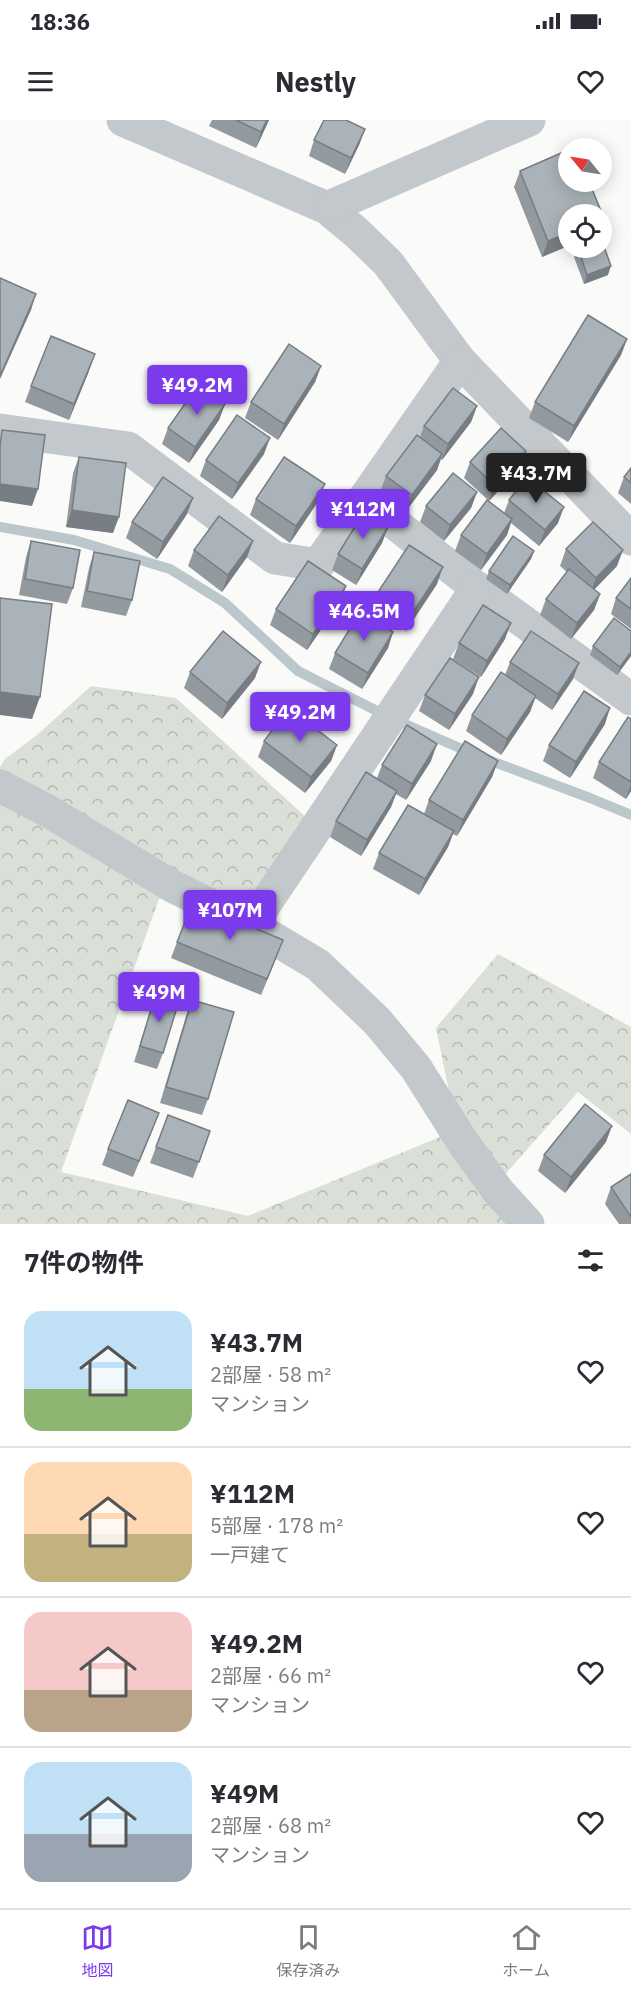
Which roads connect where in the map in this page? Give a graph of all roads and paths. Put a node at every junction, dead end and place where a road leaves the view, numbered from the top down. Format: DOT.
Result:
graph roads {
  1 [pos="123,120"];
  2 [pos="529,120"];
  3 [pos="327,208"];
  4 [pos="460,361"];
  5 [pos="0,430"];
  6 [pos="365,500"];
  7 [pos="631,539"];
  8 [pos="477,588"];
  9 [pos="631,699"];
  10 [pos="0,786"];
  11 [pos="251,925"];
  12 [pos="528,1224"];
  1 -- 3 [label="street"];
  2 -- 3 [label="street"];
  3 -- 4 [label="street"];
  4 -- 6 [label="street"];
  4 -- 7 [label="street"];
  5 -- 6 [label="street"];
  6 -- 8 [label="street"];
  8 -- 9 [label="street"];
  8 -- 11 [label="street"];
  10 -- 11 [label="street"];
  11 -- 12 [label="street"];
}
